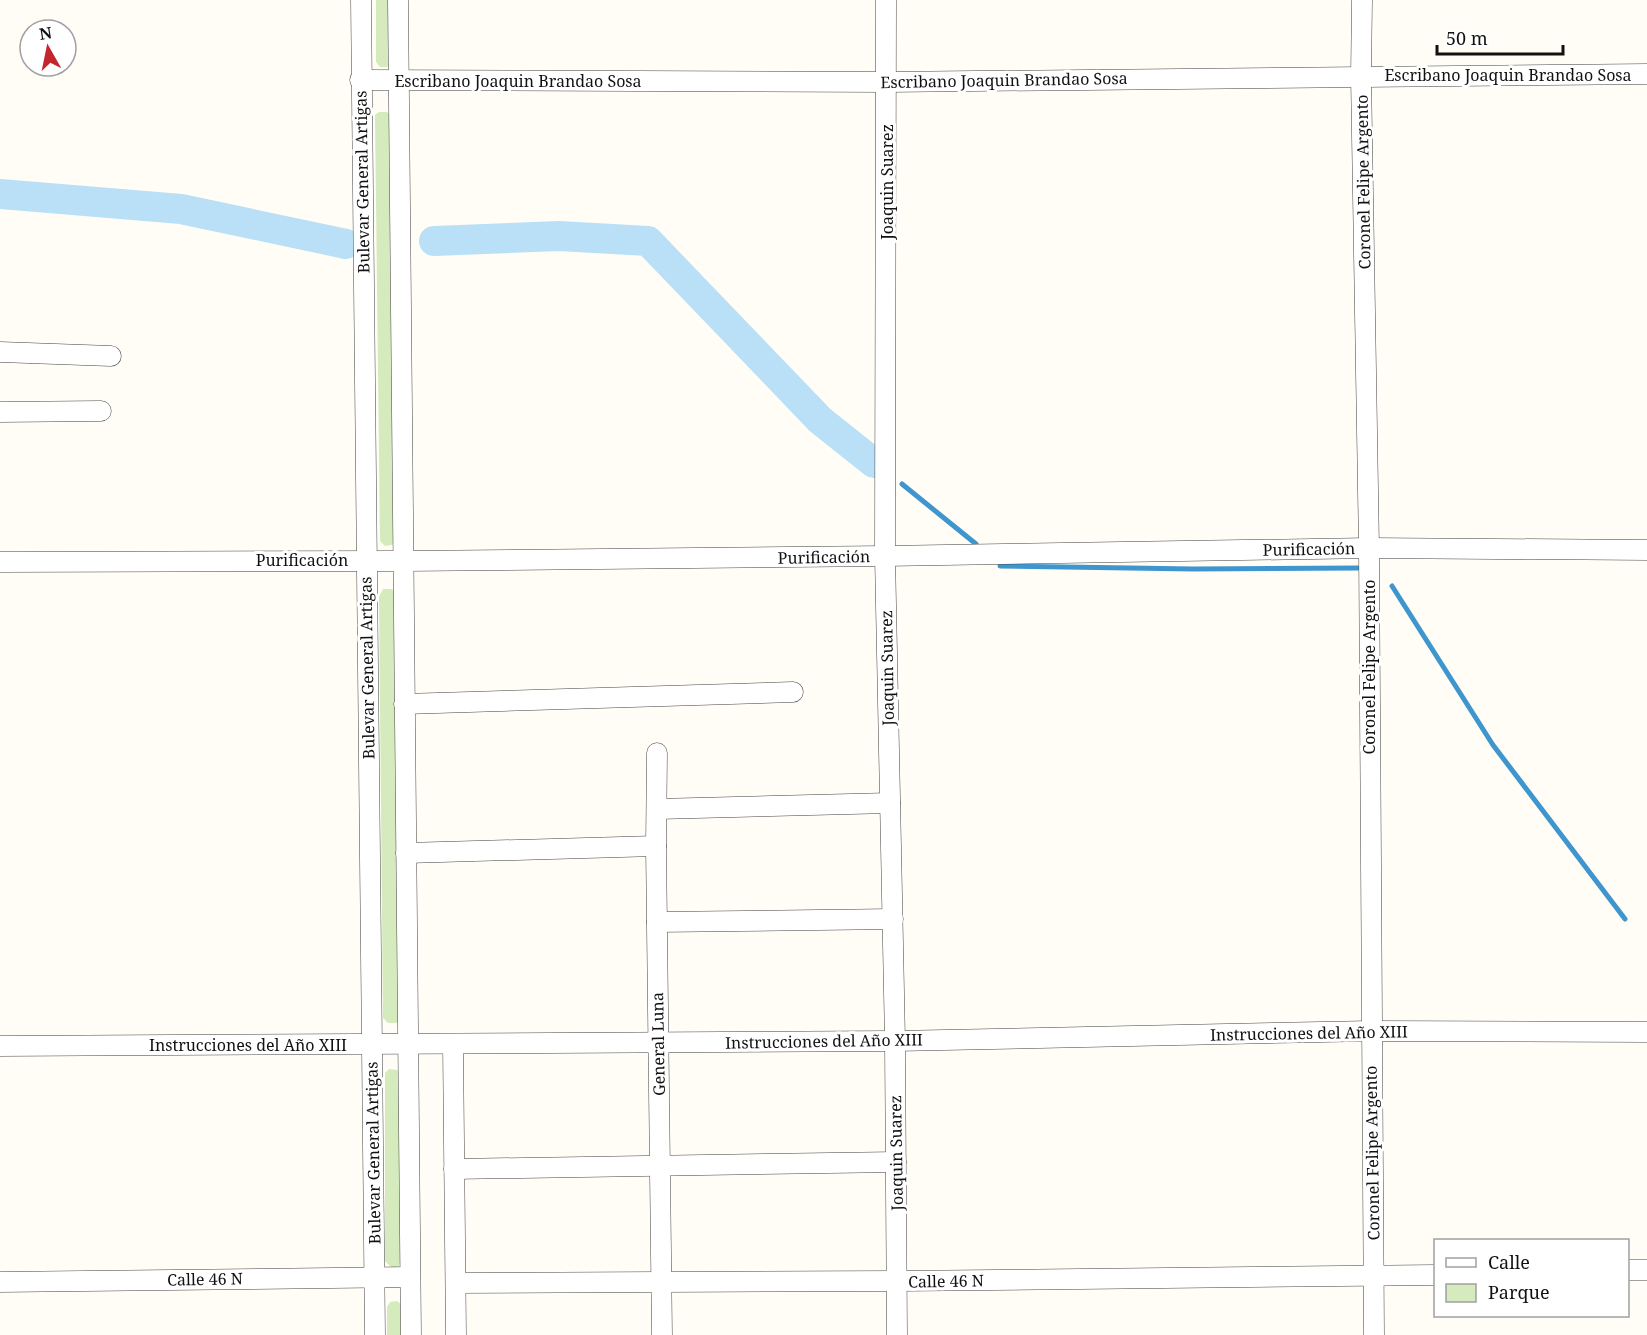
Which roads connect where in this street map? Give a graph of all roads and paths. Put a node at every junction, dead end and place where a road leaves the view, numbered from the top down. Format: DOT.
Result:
graph roads {
  1 [pos="361,0"];
  2 [pos="398,0"];
  3 [pos="886,0"];
  4 [pos="1362,0"];
  5 [pos="1647,74"];
  6 [pos="1361,76"];
  7 [pos="360,80"];
  8 [pos="398,81"];
  9 [pos="887,82"];
  10 [pos="0,352"];
  11 [pos="111,356"];
  12 [pos="101,411"];
  13 [pos="0,412"];
  14 [pos="1369,548"];
  15 [pos="1647,550"];
  16 [pos="885,556"];
  17 [pos="366,560"];
  18 [pos="403,561"];
  19 [pos="0,562"];
  20 [pos="793,692"];
  21 [pos="404,704"];
  22 [pos="657,753"];
  23 [pos="890,803"];
  24 [pos="657,809"];
  25 [pos="656,846"];
  26 [pos="406,853"];
  27 [pos="892,919"];
  28 [pos="657,922"];
  29 [pos="1371,1031"];
  30 [pos="1647,1032"];
  31 [pos="895,1041"];
  32 [pos="658,1042"];
  33 [pos="371,1044"];
  34 [pos="408,1045"];
  35 [pos="453,1045"];
  36 [pos="0,1046"];
  37 [pos="896,1162"];
  38 [pos="660,1166"];
  39 [pos="454,1169"];
  40 [pos="1629,1270"];
  41 [pos="1647,1270"];
  42 [pos="1434,1275"];
  43 [pos="1373,1276"];
  44 [pos="410,1277"];
  45 [pos="374,1278"];
  46 [pos="661,1281"];
  47 [pos="897,1281"];
  48 [pos="0,1282"];
  49 [pos="456,1283"];
  50 [pos="375,1335"];
  51 [pos="411,1335"];
  52 [pos="456,1335"];
  53 [pos="662,1335"];
  54 [pos="897,1335"];
  55 [pos="1374,1335"];
  1 -- 7 [label="street, Bulevar General Artigas"];
  2 -- 8 [label="street"];
  3 -- 9 [label="street, Joaquin Suarez"];
  4 -- 6 [label="street, Coronel Felipe Argento"];
  5 -- 6 [label="street, Escribano Joaquin Brandao Sosa"];
  6 -- 9 [label="street, Escribano Joaquin Brandao Sosa"];
  6 -- 14 [label="street, Coronel Felipe Argento"];
  7 -- 8 [label="street, Escribano Joaquin Brandao Sosa"];
  7 -- 17 [label="street, Bulevar General Artigas"];
  8 -- 9 [label="street, Escribano Joaquin Brandao Sosa"];
  8 -- 18 [label="street"];
  9 -- 16 [label="street, Joaquin Suarez"];
  10 -- 11 [label="street"];
  12 -- 13 [label="street"];
  14 -- 15 [label="street, Purificación"];
  14 -- 16 [label="street, Purificación"];
  14 -- 29 [label="street, Coronel Felipe Argento"];
  16 -- 18 [label="street, Purificación"];
  16 -- 23 [label="street, Joaquin Suarez"];
  17 -- 18 [label="street, Purificación"];
  17 -- 19 [label="street, Purificación"];
  17 -- 33 [label="street, Bulevar General Artigas"];
  18 -- 21 [label="street"];
  20 -- 21 [label="street"];
  21 -- 26 [label="street"];
  22 -- 24 [label="street, General Luna"];
  23 -- 24 [label="street"];
  23 -- 27 [label="street, Joaquin Suarez"];
  24 -- 25 [label="street, General Luna"];
  25 -- 26 [label="street"];
  25 -- 28 [label="street, General Luna"];
  26 -- 34 [label="street"];
  27 -- 28 [label="street"];
  27 -- 31 [label="street, Joaquin Suarez"];
  28 -- 32 [label="street, General Luna"];
  29 -- 30 [label="street, Instrucciones del Año XIII"];
  29 -- 31 [label="street, Instrucciones del Año XIII"];
  29 -- 43 [label="street, Coronel Felipe Argento"];
  31 -- 32 [label="street, Instrucciones del Año XIII"];
  31 -- 37 [label="street, Joaquin Suarez"];
  32 -- 35 [label="street, Instrucciones del Año XIII"];
  32 -- 38 [label="street, General Luna"];
  33 -- 34 [label="street, Instrucciones del Año XIII"];
  33 -- 36 [label="street, Instrucciones del Año XIII"];
  33 -- 45 [label="street, Bulevar General Artigas"];
  34 -- 35 [label="street, Instrucciones del Año XIII"];
  34 -- 44 [label="street"];
  35 -- 39 [label="street"];
  37 -- 38 [label="street"];
  37 -- 47 [label="street, Joaquin Suarez"];
  38 -- 39 [label="street"];
  38 -- 46 [label="street, General Luna"];
  39 -- 49 [label="street"];
  40 -- 41 [label="street"];
  42 -- 43 [label="street, Calle 46 N"];
  43 -- 47 [label="street, Calle 46 N"];
  43 -- 55 [label="street, Coronel Felipe Argento"];
  44 -- 45 [label="street, Calle 46 N"];
  44 -- 51 [label="street"];
  45 -- 48 [label="street, Calle 46 N"];
  45 -- 50 [label="street, Bulevar General Artigas"];
  46 -- 47 [label="street, Calle 46 N"];
  46 -- 49 [label="street, Calle 46 N"];
  46 -- 53 [label="street, General Luna"];
  47 -- 54 [label="street, Joaquin Suarez"];
  49 -- 52 [label="street"];
}
